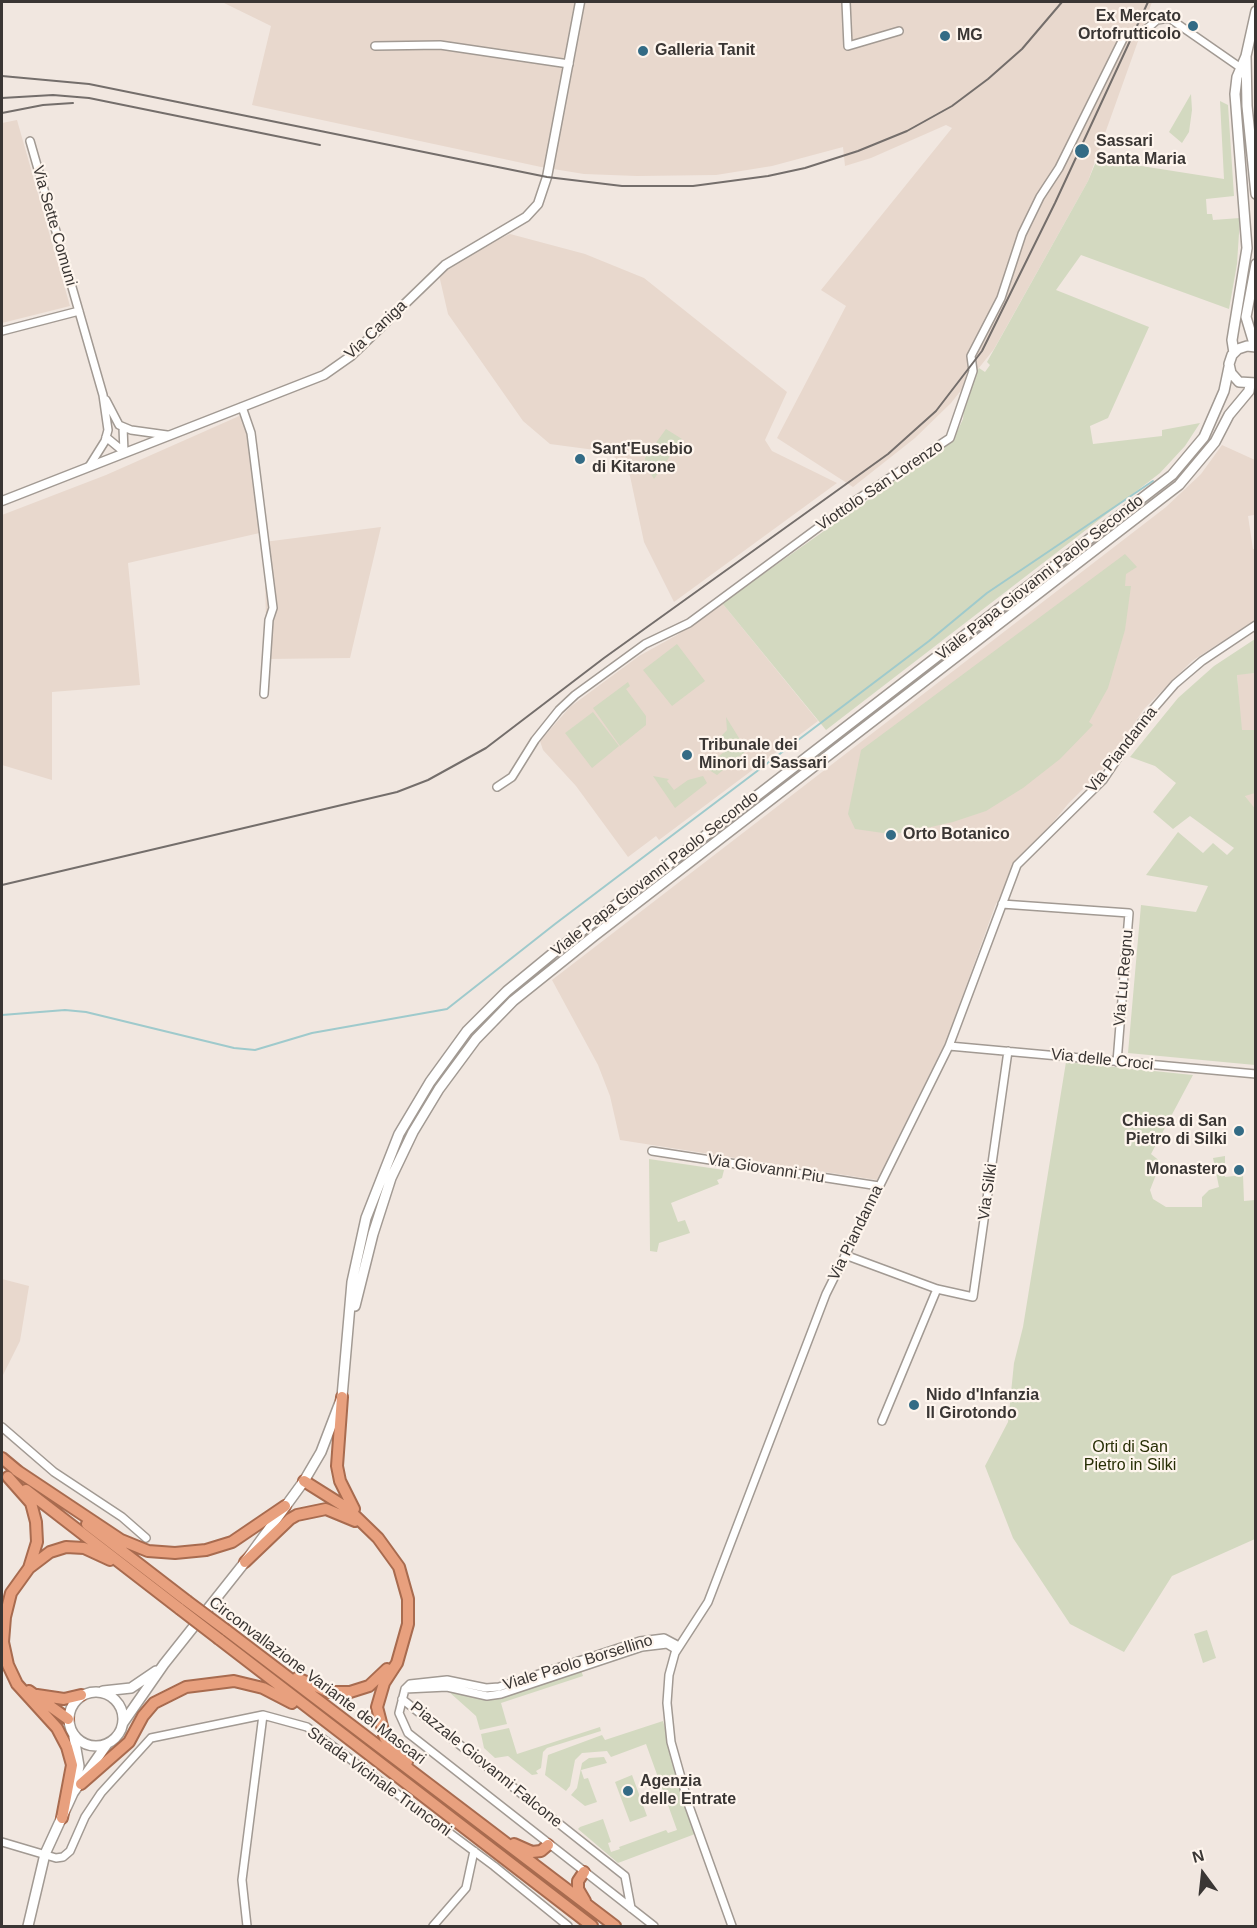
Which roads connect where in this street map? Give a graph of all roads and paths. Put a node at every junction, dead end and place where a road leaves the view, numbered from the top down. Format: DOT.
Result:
graph roads {
  1 [pos="580,2"];
  2 [pos="846,2"];
  3 [pos="1256,11"];
  4 [pos="899,31"];
  5 [pos="375,46"];
  6 [pos="1246,56"];
  7 [pos="569,64"];
  8 [pos="1241,68"];
  9 [pos="30,141"];
  10 [pos="1256,194"];
  11 [pos="1256,264"];
  12 [pos="79,311"];
  13 [pos="2,331"];
  14 [pos="1255,343"];
  15 [pos="1234,353"];
  16 [pos="1229,367"];
  17 [pos="1254,385"];
  18 [pos="103,395"];
  19 [pos="242,407"];
  20 [pos="123,427"];
  21 [pos="167,435"];
  22 [pos="106,437"];
  23 [pos="124,452"];
  24 [pos="90,465"];
  25 [pos="2,501"];
  26 [pos="1256,625"];
  27 [pos="264,694"];
  28 [pos="496,787"];
  29 [pos="1002,904"];
  30 [pos="949,1046"];
  31 [pos="1008,1051"];
  32 [pos="1117,1062"];
  33 [pos="1256,1074"];
  34 [pos="652,1151"];
  35 [pos="879,1186"];
  36 [pos="845,1255"];
  37 [pos="937,1289"];
  38 [pos="351,1320"];
  39 [pos="342,1397"];
  40 [pos="882,1421"];
  41 [pos="2,1427"];
  42 [pos="2,1458"];
  43 [pos="9,1473"];
  44 [pos="304,1481"];
  45 [pos="285,1506"];
  46 [pos="368,1528"];
  47 [pos="146,1538"];
  48 [pos="244,1562"];
  49 [pos="29,1568"];
  50 [pos="134,1571"];
  51 [pos="183,1605"];
  52 [pos="222,1635"];
  53 [pos="678,1648"];
  54 [pos="400,1652"];
  55 [pos="164,1664"];
  56 [pos="8,1665"];
  57 [pos="98,1692"];
  58 [pos="31,1693"];
  59 [pos="81,1695"];
  60 [pos="402,1699"];
  61 [pos="263,1715"];
  62 [pos="68,1719"];
  63 [pos="123,1723"];
  64 [pos="73,1735"];
  65 [pos="344,1735"];
  66 [pos="107,1744"];
  67 [pos="77,1789"];
  68 [pos="464,1811"];
  69 [pos="62,1818"];
  70 [pos="499,1837"];
  71 [pos="2,1842"];
  72 [pos="551,1846"];
  73 [pos="474,1851"];
  74 [pos="45,1854"];
  75 [pos="584,1872"];
  76 [pos="589,1907"];
  77 [pos="631,1908"];
  78 [pos="28,1926"];
  79 [pos="247,1926"];
  80 [pos="432,1926"];
  81 [pos="566,1926"];
  82 [pos="592,1926"];
  83 [pos="615,1926"];
  84 [pos="654,1926"];
  85 [pos="732,1926"];
  1 -- 7 [label="street, Via Caniga"];
  2 -- 4 [label="street"];
  3 -- 6 [label="main road"];
  5 -- 7 [label="street"];
  6 -- 8 [label="main road, Viale Papa Giovanni Paolo Secondo"];
  6 -- 10 [label="main road"];
  7 -- 19 [label="street, Via Caniga"];
  8 -- 15 [label="main road, Viale Papa Giovanni Paolo Secondo"];
  8 -- 28 [label="street, Viottolo San Lorenzo"];
  9 -- 12 [label="street, Via Sette Comuni"];
  11 -- 14 [label="main road"];
  12 -- 13 [label="street"];
  12 -- 18 [label="street, Via Sette Comuni"];
  14 -- 15 [label="main road"];
  15 -- 16 [label="main road, Viale Papa Giovanni Paolo Secondo"];
  16 -- 17 [label="main road"];
  16 -- 38 [label="main road, Viale Papa Giovanni Paolo Secondo"];
  17 -- 38 [label="main road, Viale Papa Giovanni Paolo Secondo"];
  18 -- 20 [label="street, Via Sette Comuni"];
  18 -- 22 [label="street, Via Sette Comuni"];
  19 -- 21 [label="street, Via Caniga"];
  19 -- 27 [label="street"];
  20 -- 21 [label="street"];
  20 -- 23 [label="street"];
  21 -- 23 [label="street, Via Caniga"];
  22 -- 23 [label="street"];
  22 -- 24 [label="street"];
  23 -- 24 [label="street, Via Caniga"];
  24 -- 25 [label="street, Via Caniga"];
  26 -- 29 [label="street, Via Piandanna"];
  29 -- 30 [label="street, Via Piandanna"];
  29 -- 32 [label="street, Via Lu Regnu"];
  30 -- 31 [label="street, Via delle Croci"];
  30 -- 35 [label="street, Via Piandanna"];
  31 -- 32 [label="street, Via delle Croci"];
  31 -- 37 [label="street, Via Silki"];
  32 -- 33 [label="street, Via delle Croci"];
  34 -- 35 [label="street, Via Giovanni Piu"];
  35 -- 36 [label="street, Via Piandanna"];
  36 -- 37 [label="street, Via Silki"];
  36 -- 53 [label="street, Via Piandanna"];
  37 -- 40 [label="street"];
  38 -- 39 [label="main road, Viale Papa Giovanni Paolo Secondo"];
  39 -- 44 [label="main road, Viale Papa Giovanni Paolo Secondo"];
  39 -- 46 [label="highway"];
  41 -- 47 [label="street"];
  42 -- 43 [label="highway, Circonvallazione Variante del Mascari"];
  43 -- 45 [label="highway"];
  43 -- 49 [label="highway"];
  43 -- 50 [label="highway, Circonvallazione Variante del Mascari"];
  43 -- 51 [label="highway, Circonvallazione Variante del Mascari"];
  44 -- 45 [label="main road, Viale Papa Giovanni Paolo Secondo"];
  44 -- 46 [label="highway"];
  45 -- 48 [label="main road, Viale Papa Giovanni Paolo Secondo"];
  46 -- 48 [label="highway"];
  46 -- 54 [label="highway"];
  48 -- 55 [label="main road, Viale Papa Giovanni Paolo Secondo"];
  49 -- 50 [label="highway"];
  49 -- 56 [label="highway"];
  50 -- 51 [label="highway, Circonvallazione Variante del Mascari"];
  51 -- 52 [label="highway, Circonvallazione Variante del Mascari, bridge"];
  52 -- 54 [label="highway"];
  52 -- 65 [label="highway, Circonvallazione Variante del Mascari"];
  52 -- 68 [label="highway, Circonvallazione Variante del Mascari"];
  53 -- 60 [label="street, Viale Paolo Borsellino"];
  53 -- 85 [label="street, Via Piandanna"];
  54 -- 68 [label="highway"];
  55 -- 57 [label="main road, Viale Papa Giovanni Paolo Secondo"];
  55 -- 63 [label="main road, Viale Papa Giovanni Paolo Secondo"];
  56 -- 58 [label="highway"];
  56 -- 69 [label="highway"];
  57 -- 59 [label="main road"];
  57 -- 63 [label="main road"];
  58 -- 59 [label="highway"];
  58 -- 62 [label="highway"];
  59 -- 62 [label="main road"];
  60 -- 72 [label="street, Piazzale Giovanni Falcone"];
  60 -- 77 [label="street, Piazzale Giovanni Falcone"];
  61 -- 73 [label="street, Strada Vicinale Trunconi"];
  61 -- 74 [label="street, Strada Vicinale Trunconi"];
  61 -- 79 [label="street"];
  62 -- 64 [label="main road"];
  63 -- 66 [label="main road"];
  64 -- 66 [label="main road"];
  64 -- 67 [label="main road"];
  65 -- 67 [label="highway"];
  65 -- 82 [label="highway, Circonvallazione Variante del Mascari"];
  66 -- 67 [label="main road"];
  67 -- 69 [label="main road"];
  68 -- 70 [label="highway, Circonvallazione Variante del Mascari"];
  69 -- 74 [label="main road"];
  70 -- 72 [label="highway"];
  70 -- 76 [label="highway, Circonvallazione Variante del Mascari"];
  71 -- 74 [label="street"];
  72 -- 75 [label="street, Piazzale Giovanni Falcone"];
  73 -- 80 [label="street"];
  73 -- 81 [label="street, Strada Vicinale Trunconi"];
  74 -- 78 [label="main road"];
  75 -- 76 [label="highway"];
  75 -- 77 [label="street, Piazzale Giovanni Falcone"];
  76 -- 83 [label="highway, Circonvallazione Variante del Mascari"];
  77 -- 84 [label="street, Piazzale Giovanni Falcone"];
}
